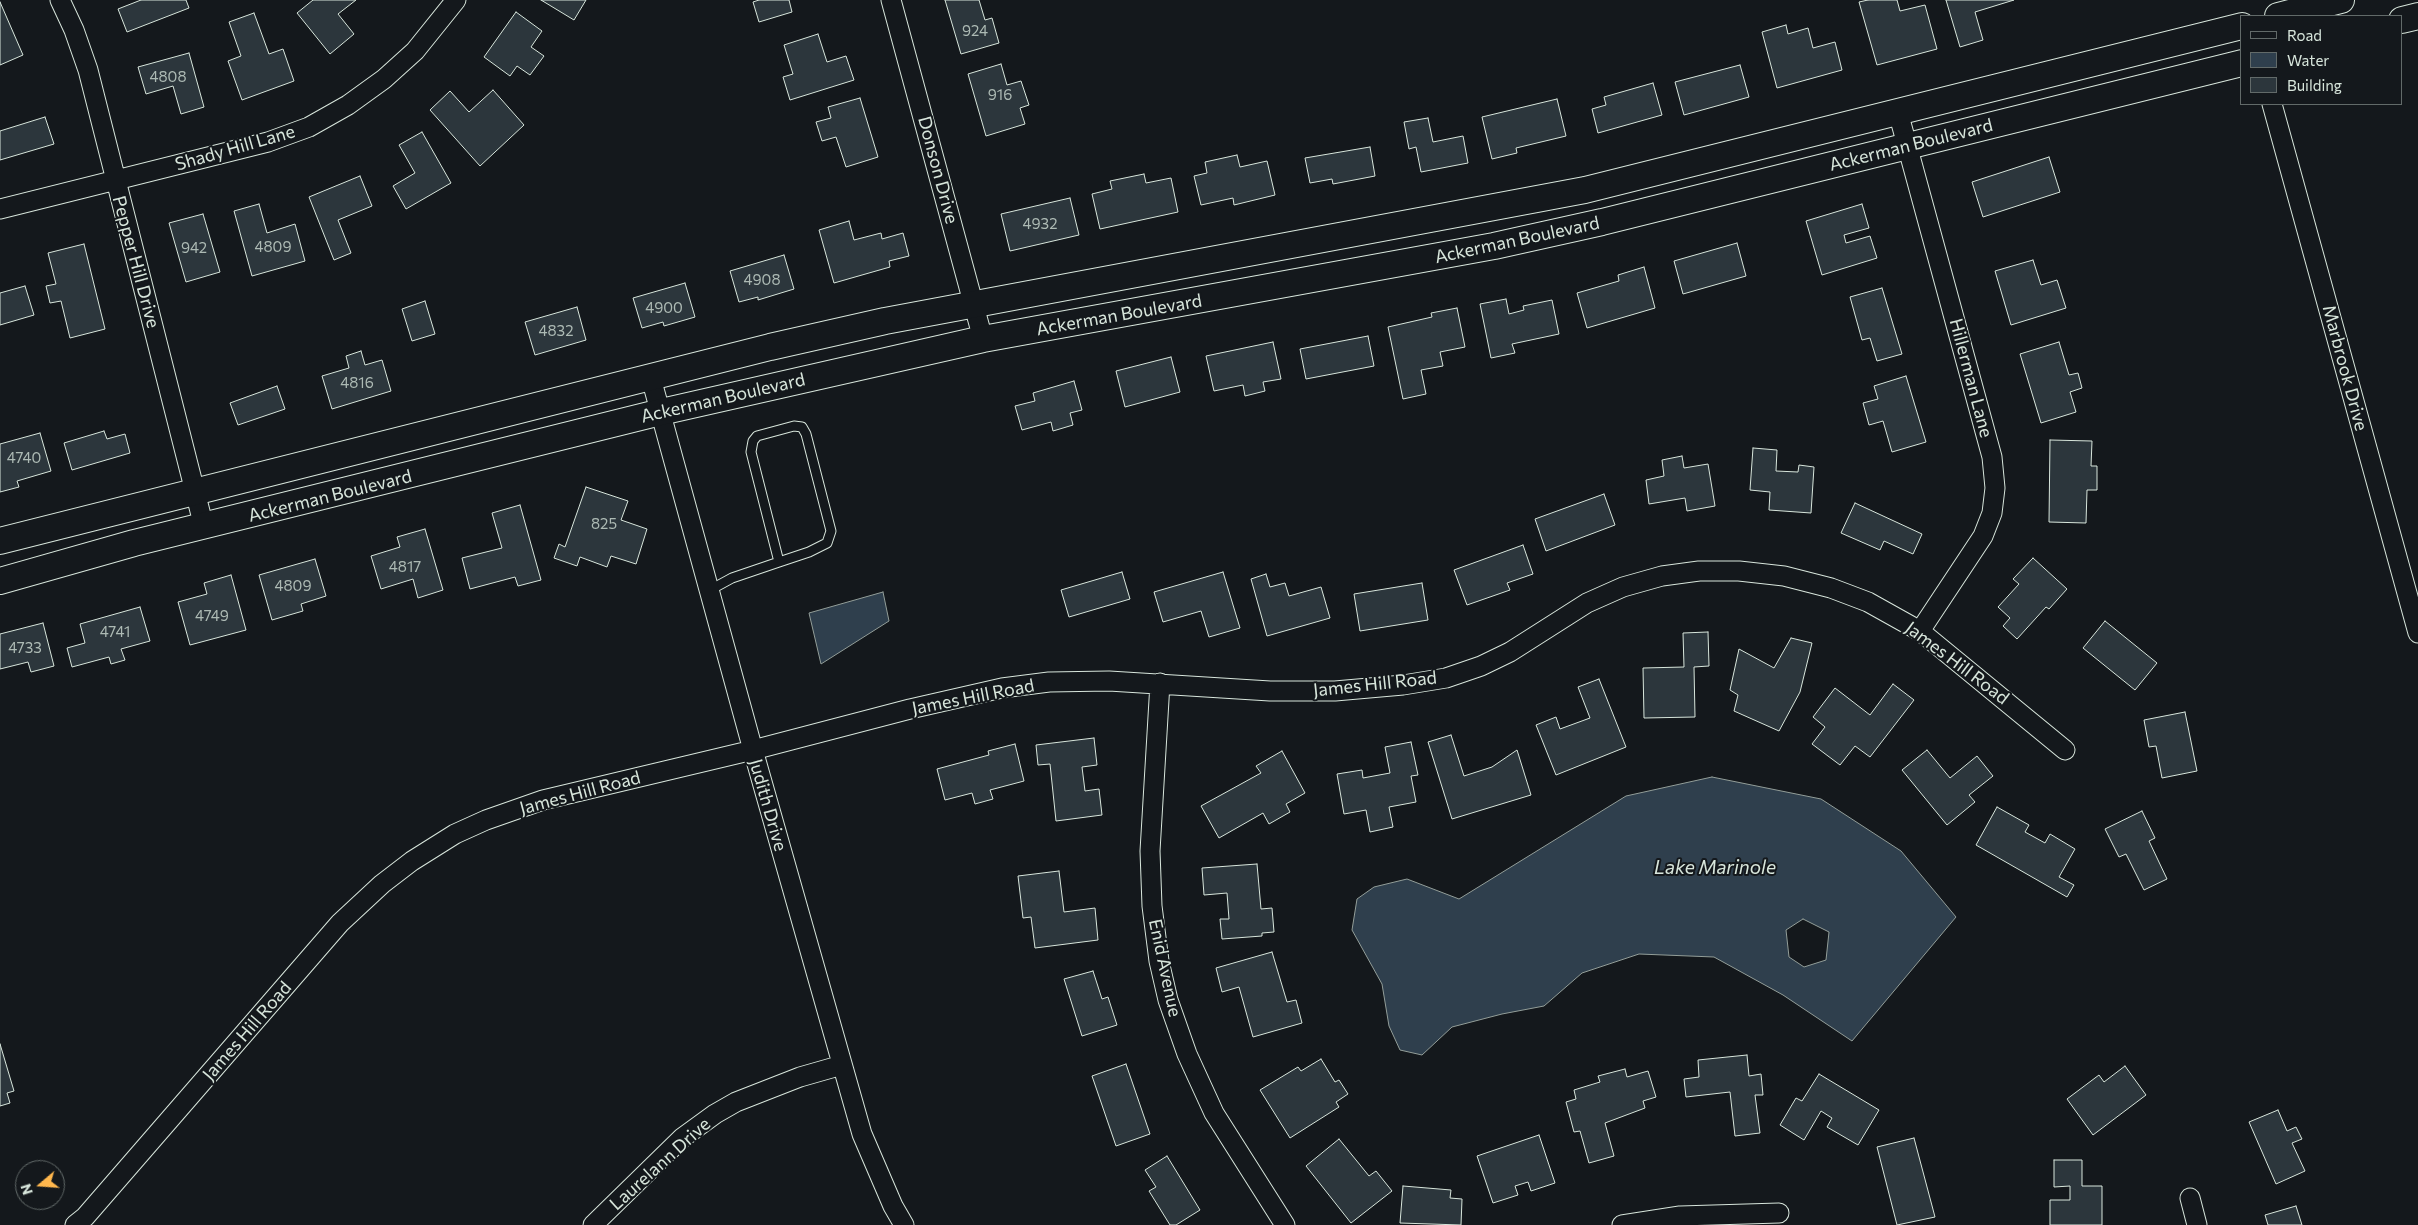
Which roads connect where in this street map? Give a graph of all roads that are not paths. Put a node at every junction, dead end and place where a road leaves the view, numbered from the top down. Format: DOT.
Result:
graph roads {
  1 [pos="60,0"];
  2 [pos="456,0"];
  3 [pos="891,0"];
  4 [pos="2341,0"];
  5 [pos="2282,15"];
  6 [pos="2418,16"];
  7 [pos="2403,20"];
  8 [pos="2240,26"];
  9 [pos="2240,63"];
  10 [pos="2272,105"];
  11 [pos="1898,112"];
  12 [pos="1908,146"];
  13 [pos="116,181"];
  14 [pos="0,209"];
  15 [pos="974,304"];
  16 [pos="984,339"];
  17 [pos="651,378"];
  18 [pos="661,412"];
  19 [pos="196,493"];
  20 [pos="204,527"];
  21 [pos="0,541"];
  22 [pos="779,562"];
  23 [pos="0,581"];
  24 [pos="710,590"];
  25 [pos="1920,631"];
  26 [pos="2418,633"];
  27 [pos="1160,683"];
  28 [pos="753,750"];
  29 [pos="2065,750"];
  30 [pos="842,1065"];
  31 [pos="2190,1198"];
  32 [pos="1778,1213"];
  33 [pos="75,1225"];
  34 [pos="593,1225"];
  35 [pos="904,1225"];
  36 [pos="1285,1225"];
  37 [pos="1622,1225"];
  38 [pos="2197,1225"];
  1 -- 13 [label="street, Pepper Hill Drive"];
  2 -- 13 [label="street, Shady Hill Lane"];
  3 -- 15 [label="street, Donson Drive"];
  4 -- 5 [label="street"];
  6 -- 7 [label="street"];
  8 -- 11 [label="street, Ackerman Boulevard"];
  9 -- 12 [label="street, Ackerman Boulevard"];
  10 -- 26 [label="street, Marbrook Drive"];
  11 -- 12 [label="street, Hillerman Lane"];
  11 -- 15 [label="street, Ackerman Boulevard"];
  12 -- 16 [label="street, Ackerman Boulevard"];
  12 -- 25 [label="street, Hillerman Lane"];
  13 -- 14 [label="street, Shady Hill Lane"];
  13 -- 19 [label="street, Pepper Hill Drive"];
  15 -- 16 [label="street, Donson Drive"];
  15 -- 17 [label="street, Ackerman Boulevard"];
  16 -- 18 [label="street, Ackerman Boulevard"];
  17 -- 18 [label="street, Judith Drive"];
  17 -- 19 [label="street, Ackerman Boulevard"];
  18 -- 20 [label="street, Ackerman Boulevard"];
  18 -- 24 [label="street, Judith Drive"];
  19 -- 20 [label="street, Pepper Hill Drive"];
  19 -- 21 [label="street, Ackerman Boulevard"];
  20 -- 23 [label="street, Ackerman Boulevard"];
  22 -- 22 [label="lane"];
  22 -- 24 [label="lane"];
  24 -- 28 [label="street, Judith Drive"];
  25 -- 27 [label="street, James Hill Road"];
  25 -- 29 [label="street, James Hill Road"];
  27 -- 28 [label="street, James Hill Road"];
  27 -- 36 [label="street, Enid Avenue"];
  28 -- 30 [label="street, Judith Drive"];
  28 -- 33 [label="street, James Hill Road"];
  30 -- 34 [label="street, Laurelann Drive"];
  30 -- 35 [label="street, Judith Drive"];
  31 -- 38 [label="street"];
  32 -- 37 [label="street"];
}
